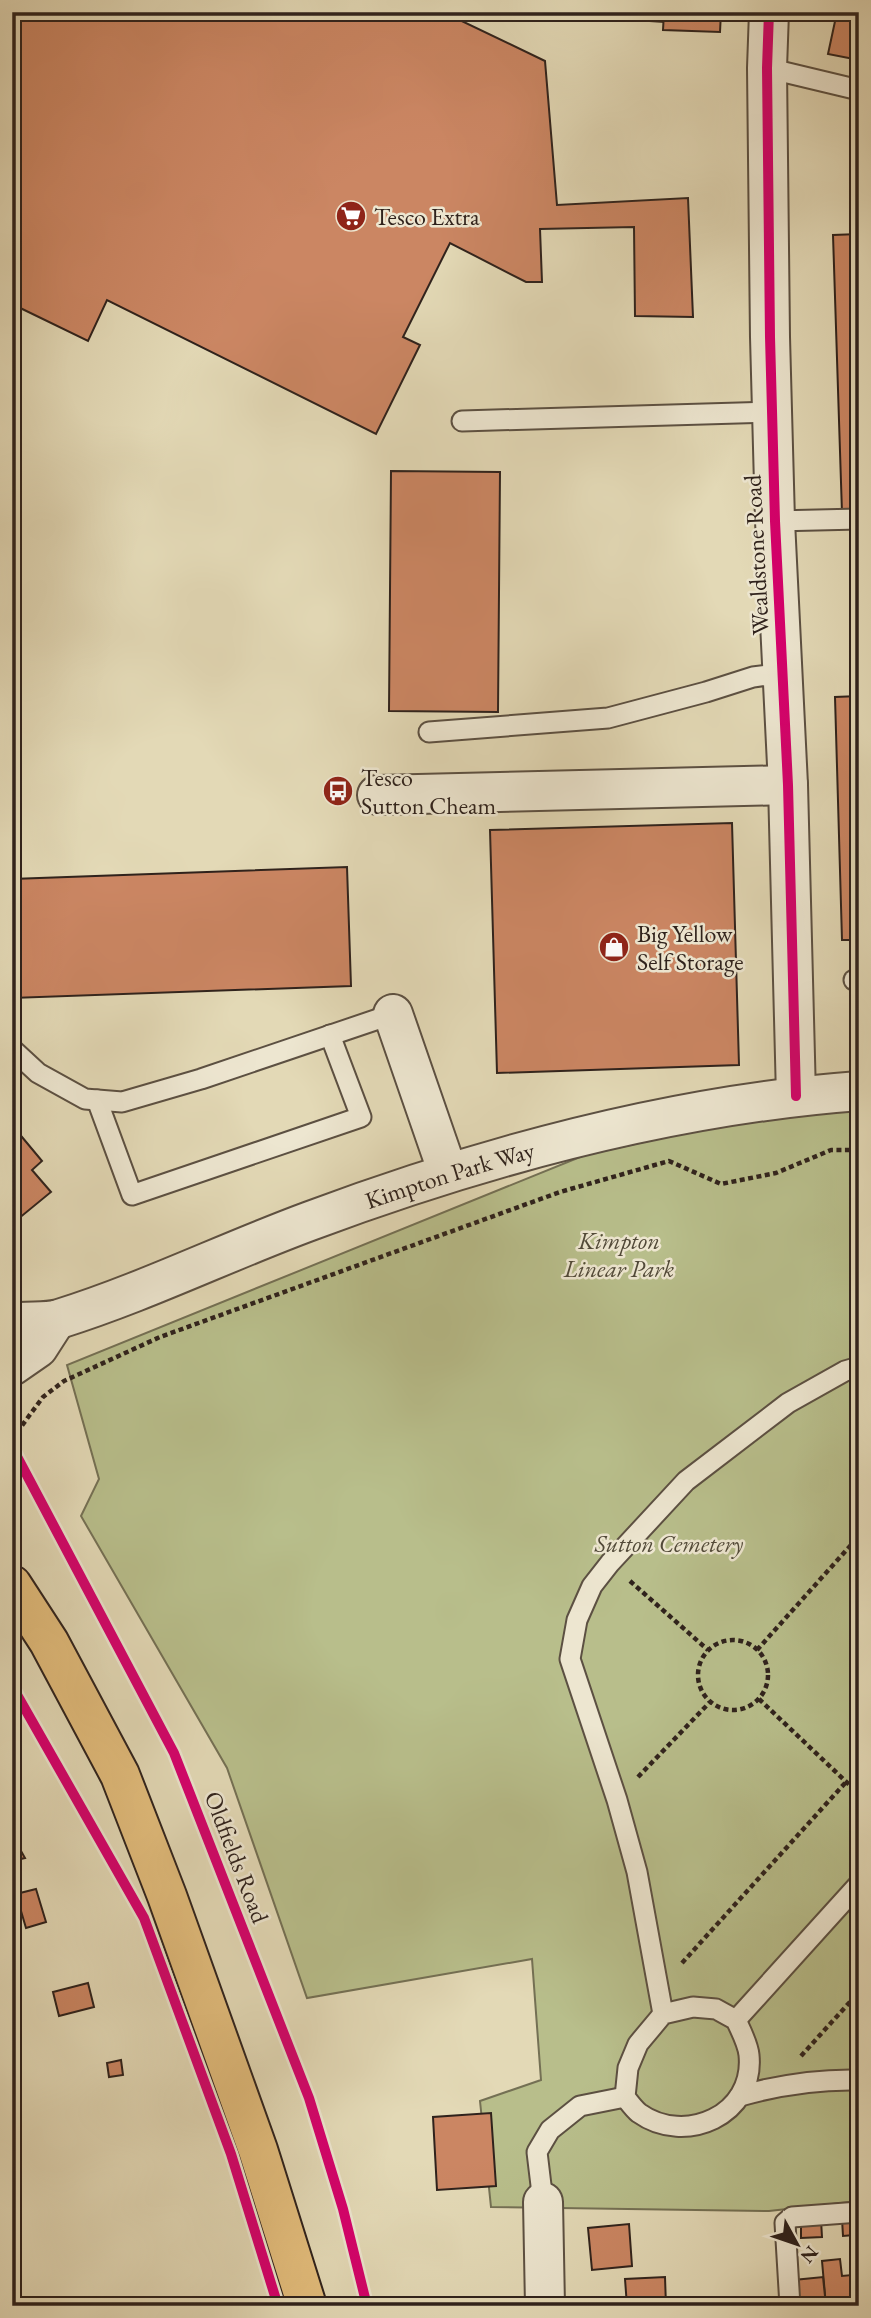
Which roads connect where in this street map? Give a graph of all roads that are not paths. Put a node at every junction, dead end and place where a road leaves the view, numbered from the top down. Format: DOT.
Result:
graph roads {
  1 [pos="769,12"];
  2 [pos="768,68"];
  3 [pos="859,90"];
  4 [pos="772,412"];
  5 [pos="462,421"];
  6 [pos="859,519"];
  7 [pos="775,521"];
  8 [pos="783,673"];
  9 [pos="429,732"];
  10 [pos="788,785"];
  11 [pos="377,795"];
  12 [pos="393,1014"];
  13 [pos="330,1035"];
  14 [pos="12,1049"];
  15 [pos="859,1091"];
  16 [pos="796,1096"];
  17 [pos="97,1100"];
  18 [pos="448,1173"];
  19 [pos="56,1320"];
  20 [pos="12,1323"];
  21 [pos="12,1366"];
  22 [pos="859,1367"];
  23 [pos="12,1585"];
  24 [pos="859,1884"];
  25 [pos="663,2014"];
  26 [pos="736,2020"];
  27 [pos="859,2080"];
  28 [pos="740,2096"];
  29 [pos="625,2097"];
  30 [pos="543,2202"];
  31 [pos="859,2212"];
  32 [pos="307,2306"];
  33 [pos="545,2306"];
  34 [pos="790,2306"];
  1 -- 2 [label="street, Wealdstone Road"];
  2 -- 3 [label="lane"];
  2 -- 4 [label="street, Wealdstone Road"];
  4 -- 5 [label="lane"];
  4 -- 7 [label="street, Wealdstone Road"];
  6 -- 7 [label="lane"];
  7 -- 8 [label="street, Wealdstone Road"];
  8 -- 9 [label="lane"];
  8 -- 10 [label="street, Wealdstone Road"];
  10 -- 11 [label="street"];
  10 -- 16 [label="street, Wealdstone Road"];
  12 -- 13 [label="lane"];
  12 -- 18 [label="street"];
  13 -- 17 [label="lane"];
  13 -- 17 [label="lane"];
  14 -- 17 [label="lane"];
  15 -- 16 [label="street, Kimpton Park Way"];
  16 -- 18 [label="street, Kimpton Park Way"];
  18 -- 19 [label="street, Kimpton Park Way"];
  19 -- 20 [label="street, Kimpton Park Way"];
  19 -- 21 [label="street"];
  22 -- 25 [label="lane"];
  23 -- 32 [label="highway"];
  24 -- 26 [label="lane"];
  25 -- 26 [label="lane"];
  25 -- 29 [label="lane"];
  26 -- 28 [label="lane"];
  27 -- 28 [label="lane"];
  28 -- 29 [label="lane"];
  29 -- 30 [label="lane"];
  30 -- 33 [label="street"];
  31 -- 34 [label="lane"];
}
